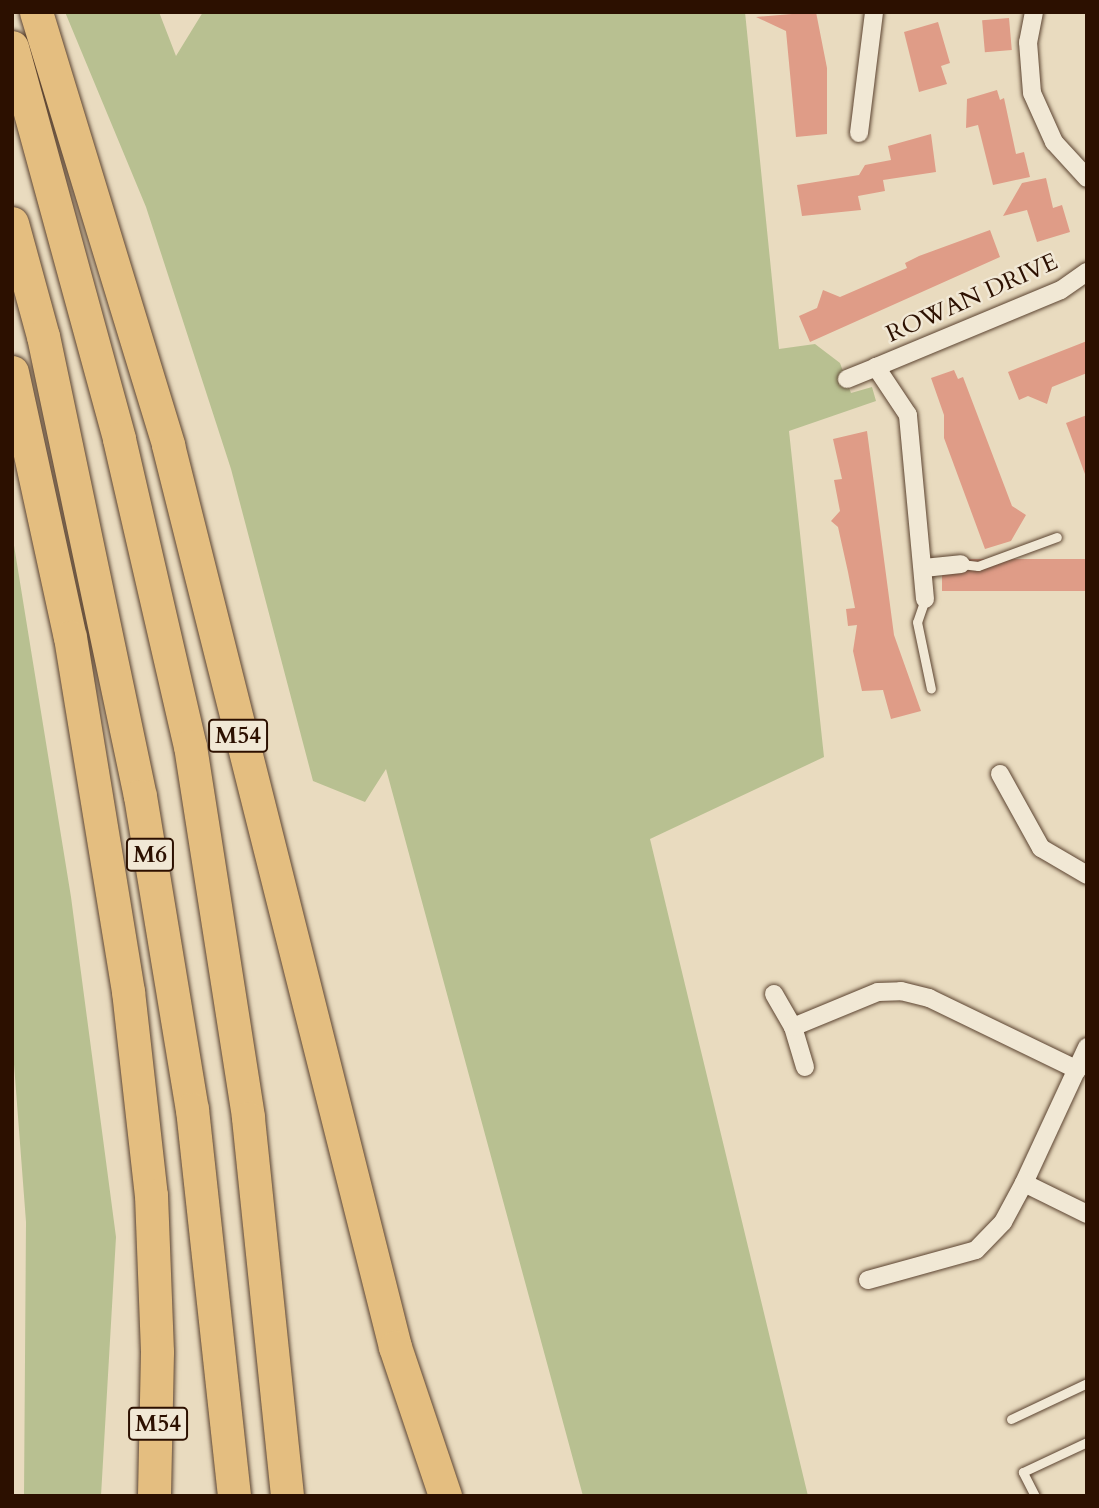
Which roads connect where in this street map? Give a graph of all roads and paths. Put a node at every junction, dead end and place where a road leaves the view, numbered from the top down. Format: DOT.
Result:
graph roads {
  1 [pos="36,12"];
  2 [pos="874,12"];
  3 [pos="1034,12"];
  4 [pos="12,47"];
  5 [pos="859,133"];
  6 [pos="1087,178"];
  7 [pos="12,223"];
  8 [pos="1087,272"];
  9 [pos="876,367"];
  10 [pos="12,372"];
  11 [pos="847,379"];
  12 [pos="119,439"];
  13 [pos="1057,537"];
  14 [pos="961,564"];
  15 [pos="924,568"];
  16 [pos="925,599"];
  17 [pos="931,689"];
  18 [pos="1000,774"];
  19 [pos="148,844"];
  20 [pos="1087,875"];
  21 [pos="774,994"];
  22 [pos="793,1027"];
  23 [pos="1087,1047"];
  24 [pos="805,1067"];
  25 [pos="323,1068"];
  26 [pos="1078,1070"];
  27 [pos="1024,1182"];
  28 [pos="1087,1214"];
  29 [pos="868,1280"];
  30 [pos="157,1352"];
  31 [pos="1087,1383"];
  32 [pos="1011,1419"];
  33 [pos="1087,1442"];
  34 [pos="154,1496"];
  35 [pos="234,1496"];
  36 [pos="287,1496"];
  37 [pos="445,1496"];
  38 [pos="1035,1496"];
  1 -- 25 [label="highway, M54"];
  2 -- 5 [label="street"];
  3 -- 6 [label="street"];
  4 -- 12 [label="highway, M6"];
  7 -- 19 [label="highway, M6"];
  8 -- 9 [label="street, ROWAN DRIVE"];
  9 -- 11 [label="street, ROWAN DRIVE"];
  9 -- 15 [label="street, ROWAN DRIVE"];
  10 -- 30 [label="highway, M54"];
  12 -- 25 [label="highway"];
  12 -- 36 [label="highway, M6"];
  13 -- 14 [label="lane"];
  14 -- 15 [label="street"];
  15 -- 16 [label="street, ROWAN DRIVE"];
  16 -- 17 [label="lane"];
  18 -- 20 [label="street"];
  19 -- 30 [label="highway"];
  19 -- 35 [label="highway, M6"];
  21 -- 22 [label="street"];
  22 -- 24 [label="street"];
  22 -- 26 [label="street"];
  23 -- 26 [label="street"];
  25 -- 37 [label="highway, M54"];
  26 -- 27 [label="street"];
  27 -- 28 [label="street"];
  27 -- 29 [label="street"];
  30 -- 34 [label="highway, M54"];
  31 -- 32 [label="lane"];
  33 -- 38 [label="lane"];
}
